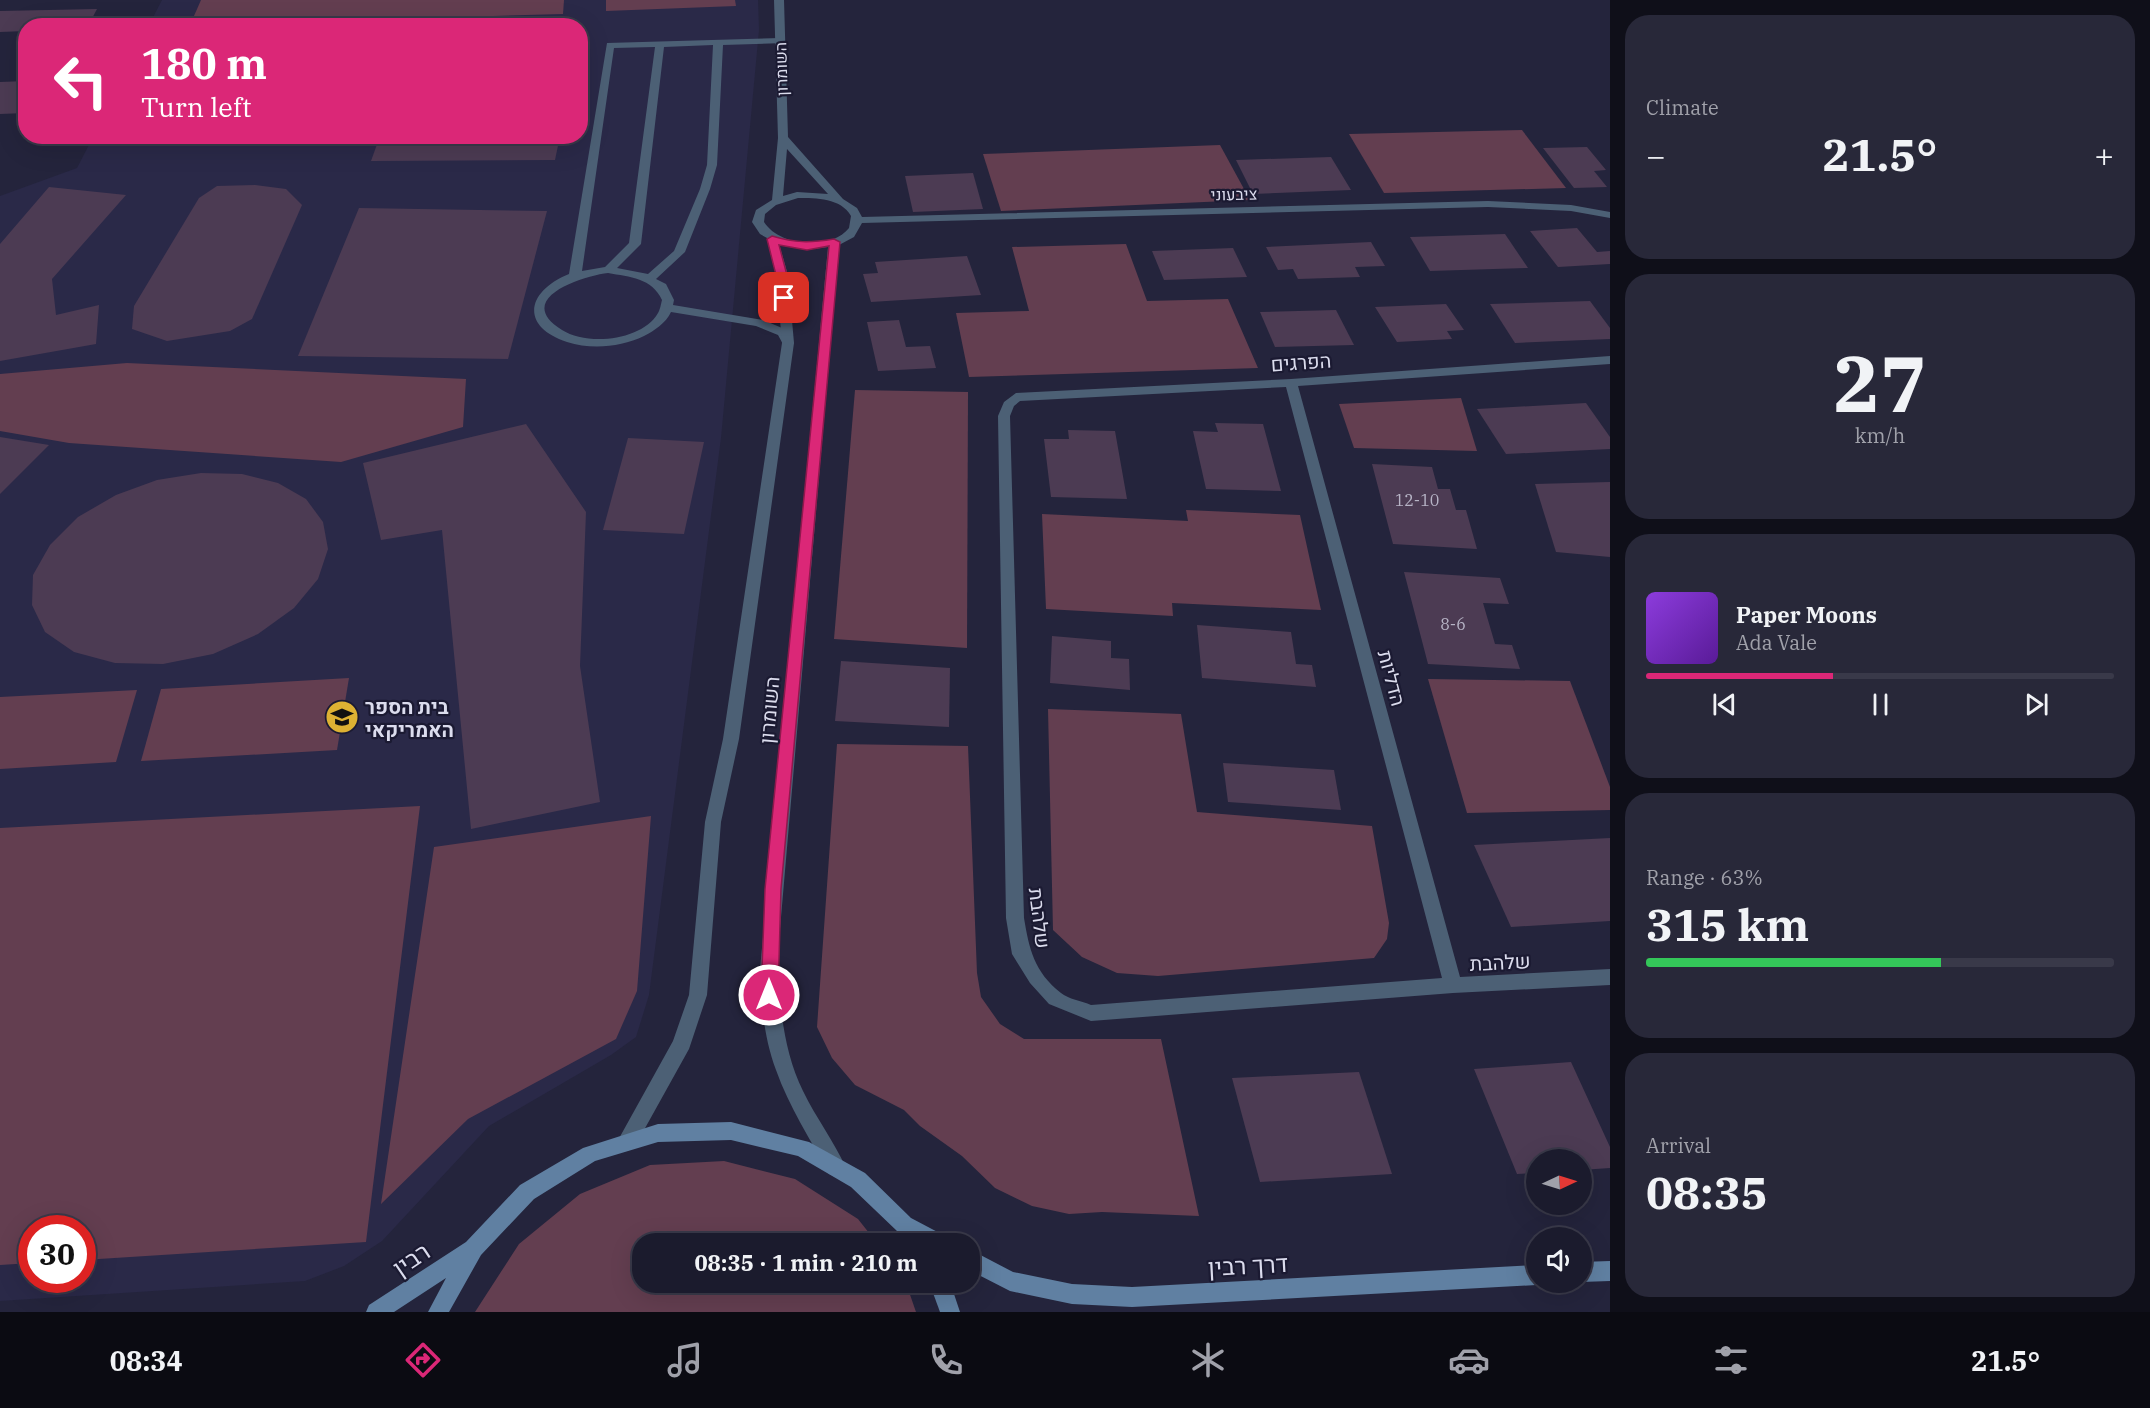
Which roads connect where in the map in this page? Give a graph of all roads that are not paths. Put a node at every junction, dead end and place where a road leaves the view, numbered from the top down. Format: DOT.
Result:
graph roads {
  1 [pos="778,0"];
  2 [pos="781,40"];
  3 [pos="718,43"];
  4 [pos="660,44"];
  5 [pos="783,138"];
  6 [pos="777,200"];
  7 [pos="840,201"];
  8 [pos="1610,215"];
  9 [pos="858,220"];
  10 [pos="772,239"];
  11 [pos="834,242"];
  12 [pos="608,270"];
  13 [pos="574,276"];
  14 [pos="650,279"];
  15 [pos="669,308"];
  16 [pos="788,343"];
  17 [pos="1610,360"];
  18 [pos="1291,382"];
  19 [pos="1004,416"];
  20 [pos="1610,978"];
  21 [pos="1453,985"];
  22 [pos="627,1142"];
  23 [pos="836,1168"];
  24 [pos="904,1224"];
  25 [pos="909,1233"];
  26 [pos="920,1233"];
  27 [pos="474,1248"];
  28 [pos="980,1265"];
  29 [pos="1610,1271"];
  30 [pos="1592,1272"];
  31 [pos="1526,1276"];
  32 [pos="943,1293"];
  33 [pos="376,1312"];
  34 [pos="438,1312"];
  35 [pos="950,1312"];
  1 -- 2 [label="street, השומרון"];
  2 -- 3 [label="street"];
  2 -- 5 [label="street, השומרון"];
  3 -- 4 [label="street"];
  3 -- 14 [label="street"];
  4 -- 12 [label="street"];
  4 -- 13 [label="street"];
  5 -- 6 [label="street, השומרון"];
  5 -- 7 [label="street"];
  6 -- 7 [label="street"];
  6 -- 10 [label="street, השומרון"];
  7 -- 9 [label="street"];
  8 -- 9 [label="street, ציבעוני"];
  9 -- 11 [label="street"];
  10 -- 11 [label="street"];
  10 -- 16 [label="street, השומרון"];
  11 -- 23 [label="street, השומרון"];
  12 -- 13 [label="street"];
  12 -- 14 [label="street"];
  13 -- 15 [label="street"];
  14 -- 15 [label="street"];
  15 -- 16 [label="street"];
  16 -- 22 [label="street, השומרון"];
  17 -- 18 [label="street, הפרגים"];
  18 -- 19 [label="street, הפרגים"];
  18 -- 21 [label="street, הדליות"];
  19 -- 21 [label="street, שלהבת"];
  20 -- 21 [label="street, שלהבת"];
  22 -- 23 [label="street"];
  22 -- 27 [label="street"];
  23 -- 24 [label="street"];
  24 -- 25 [label="street"];
  24 -- 26 [label="street"];
  27 -- 33 [label="street, רבין"];
  27 -- 34 [label="street"];
  28 -- 31 [label="street, דרך רבין"];
  29 -- 30 [label="street"];
  32 -- 35 [label="street"];
}
